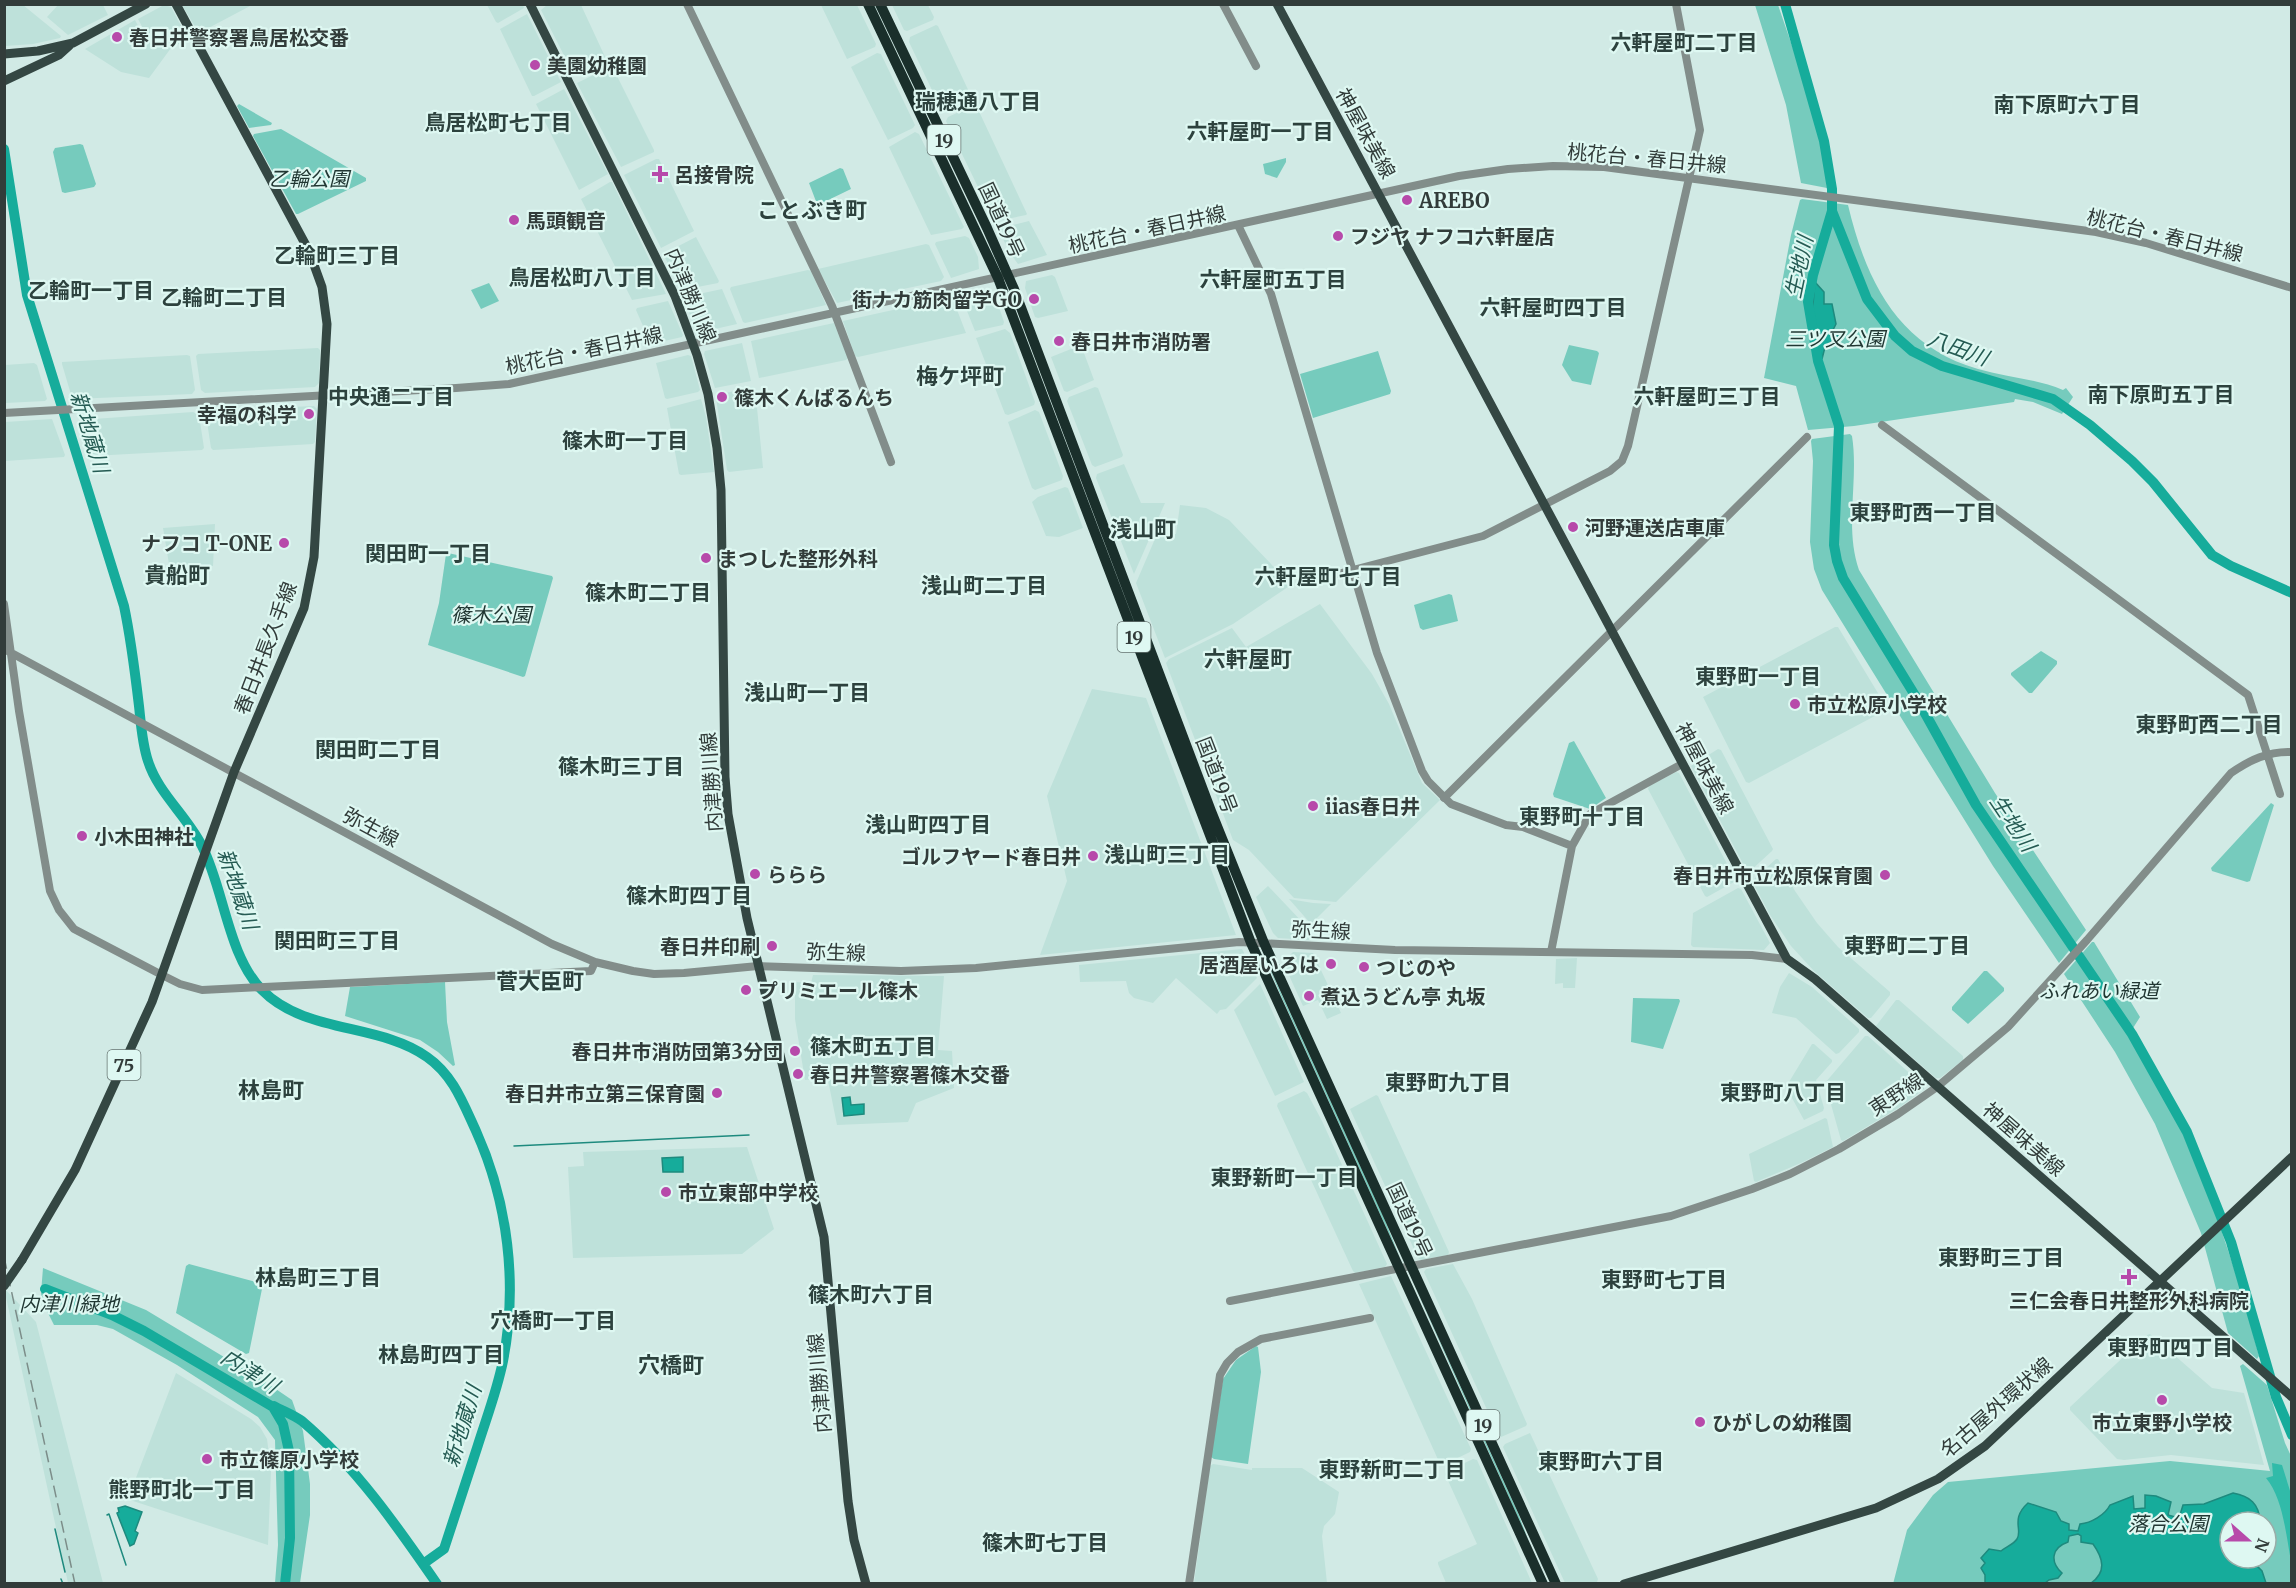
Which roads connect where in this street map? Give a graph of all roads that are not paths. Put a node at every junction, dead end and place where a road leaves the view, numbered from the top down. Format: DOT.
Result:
graph roads {
  1 [pos="146,4"];
  2 [pos="176,4"];
  3 [pos="530,4"];
  4 [pos="687,4"];
  5 [pos="868,4"];
  6 [pos="880,4"];
  7 [pos="1223,4"];
  8 [pos="1277,4"];
  9 [pos="1676,4"];
  10 [pos="74,43"];
  11 [pos="4,54"];
  12 [pos="1256,66"];
  13 [pos="4,81"];
  14 [pos="1690,177"];
  15 [pos="1379,194"];
  16 [pos="1238,225"];
  17 [pos="1003,277"];
  18 [pos="2292,288"];
  19 [pos="835,313"];
  20 [pos="694,344"];
  21 [pos="323,396"];
  22 [pos="4,413"];
  23 [pos="1882,425"];
  24 [pos="1807,437"];
  25 [pos="891,462"];
  26 [pos="1544,504"];
  27 [pos="1353,570"];
  28 [pos="1307,582"];
  29 [pos="4,604"];
  30 [pos="1612,632"];
  31 [pos="7,650"];
  32 [pos="2292,752"];
  33 [pos="2265,754"];
  34 [pos="1682,764"];
  35 [pos="234,772"];
  36 [pos="2280,794"];
  37 [pos="1444,798"];
  38 [pos="1572,846"];
  39 [pos="1251,943"];
  40 [pos="1264,943"];
  41 [pos="1551,952"];
  42 [pos="1786,959"];
  43 [pos="595,962"];
  44 [pos="758,966"];
  45 [pos="162,975"];
  46 [pos="1937,1087"];
  47 [pos="2292,1157"];
  48 [pos="1406,1268"];
  49 [pos="2160,1282"];
  50 [pos="4,1286"];
  51 [pos="1230,1301"];
  52 [pos="1370,1318"];
  53 [pos="2292,1397"];
  54 [pos="866,1584"];
  55 [pos="1189,1584"];
  56 [pos="1543,1584"];
  57 [pos="1556,1584"];
  58 [pos="1624,1584"];
  1 -- 10 [label="main road"];
  2 -- 21 [label="main road, 春日井長久手線 / 75"];
  3 -- 20 [label="main road, 内津勝川線"];
  4 -- 19 [label="street"];
  5 -- 17 [label="highway, 国道19号 / 19"];
  6 -- 17 [label="highway, 国道19号 / 19"];
  7 -- 12 [label="street"];
  8 -- 15 [label="main road, 神屋味美線"];
  9 -- 14 [label="street"];
  10 -- 11 [label="main road"];
  10 -- 13 [label="main road"];
  14 -- 15 [label="street, 桃花台・春日井線"];
  14 -- 18 [label="street, 桃花台・春日井線"];
  14 -- 26 [label="street"];
  15 -- 16 [label="street, 桃花台・春日井線"];
  15 -- 26 [label="main road, 神屋味美線"];
  16 -- 17 [label="street, 桃花台・春日井線"];
  16 -- 27 [label="street"];
  17 -- 19 [label="street, 桃花台・春日井線"];
  17 -- 39 [label="highway, 国道19号 / 19"];
  17 -- 40 [label="highway, 国道19号 / 19"];
  19 -- 20 [label="street, 桃花台・春日井線"];
  19 -- 25 [label="street"];
  20 -- 21 [label="street, 桃花台・春日井線"];
  20 -- 44 [label="main road, 内津勝川線"];
  21 -- 22 [label="street, 桃花台・春日井線"];
  21 -- 35 [label="main road, 春日井長久手線 / 75"];
  23 -- 33 [label="street"];
  24 -- 30 [label="street"];
  26 -- 27 [label="street"];
  26 -- 30 [label="main road, 神屋味美線"];
  27 -- 28 [label="street"];
  27 -- 37 [label="street"];
  29 -- 31 [label="street"];
  30 -- 34 [label="main road, 神屋味美線"];
  30 -- 37 [label="street"];
  31 -- 35 [label="street, 弥生線"];
  31 -- 45 [label="street"];
  32 -- 33 [label="street, 東野線"];
  33 -- 36 [label="street"];
  33 -- 46 [label="street, 東野線"];
  34 -- 38 [label="street"];
  34 -- 42 [label="main road, 神屋味美線"];
  35 -- 43 [label="street, 弥生線"];
  35 -- 45 [label="main road, 春日井長久手線 / 75"];
  37 -- 38 [label="street"];
  38 -- 41 [label="street"];
  39 -- 40 [label="street, 弥生線"];
  39 -- 44 [label="street, 弥生線"];
  39 -- 48 [label="highway, 国道19号 / 19"];
  40 -- 41 [label="street, 弥生線"];
  40 -- 48 [label="highway, 国道19号 / 19"];
  41 -- 42 [label="street, 弥生線"];
  42 -- 46 [label="main road, 神屋味美線"];
  43 -- 44 [label="street, 弥生線"];
  43 -- 45 [label="street"];
  44 -- 54 [label="main road, 内津勝川線"];
  45 -- 50 [label="main road, 春日井長久手線 / 75, bridge"];
  46 -- 48 [label="street, 東野線"];
  46 -- 49 [label="main road, 神屋味美線"];
  47 -- 49 [label="main road, 名古屋外環状線"];
  48 -- 51 [label="street, 東野線"];
  48 -- 56 [label="highway, 国道19号 / 19"];
  48 -- 57 [label="highway, 国道19号 / 19"];
  49 -- 53 [label="main road, 神屋味美線"];
  49 -- 58 [label="main road, 名古屋外環状線"];
  52 -- 55 [label="street"];
}
